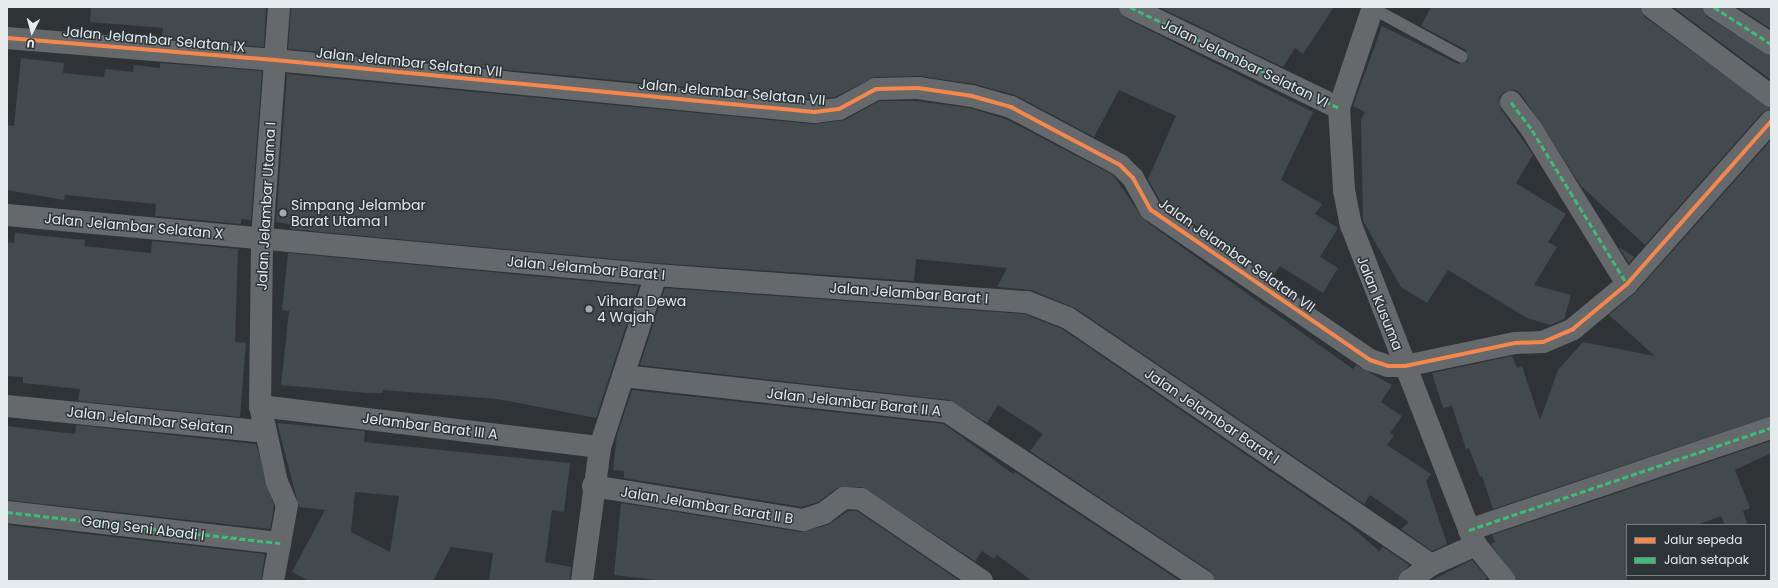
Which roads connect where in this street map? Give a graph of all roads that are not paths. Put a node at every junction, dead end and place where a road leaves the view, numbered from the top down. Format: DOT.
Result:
graph roads {
  1 [pos="279,7"];
  2 [pos="1130,7"];
  3 [pos="1652,7"];
  4 [pos="1714,7"];
  5 [pos="1372,8"];
  6 [pos="7,38"];
  7 [pos="1771,44"];
  8 [pos="1462,57"];
  9 [pos="275,60"];
  10 [pos="1771,96"];
  11 [pos="1511,102"];
  12 [pos="1339,108"];
  13 [pos="1771,121"];
  14 [pos="7,215"];
  15 [pos="262,238"];
  16 [pos="656,275"];
  17 [pos="1627,284"];
  18 [pos="1405,366"];
  19 [pos="623,376"];
  20 [pos="7,406"];
  21 [pos="260,406"];
  22 [pos="1771,428"];
  23 [pos="266,432"];
  24 [pos="600,447"];
  25 [pos="593,486"];
  26 [pos="7,512"];
  27 [pos="1473,538"];
  28 [pos="280,544"];
  29 [pos="1431,565"];
  30 [pos="273,581"];
  31 [pos="582,581"];
  32 [pos="982,581"];
  33 [pos="1203,581"];
  34 [pos="1409,581"];
  35 [pos="1505,581"];
  1 -- 9 [label="street, Jalan Jelambar Utama I"];
  2 -- 12 [label="street, Jalan Jelambar Selatan VI"];
  3 -- 10 [label="street"];
  4 -- 7 [label="street"];
  5 -- 8 [label="lane"];
  5 -- 12 [label="street, Jalan Kusuma"];
  6 -- 9 [label="street, Jalan Jelambar Selatan IX"];
  9 -- 15 [label="street, Jalan Jelambar Utama I"];
  9 -- 18 [label="street, Jalan Jelambar Selatan VII"];
  11 -- 17 [label="street"];
  12 -- 18 [label="street, Jalan Kusuma"];
  13 -- 17 [label="street, Jalan Jelambar Selatan VII"];
  14 -- 15 [label="street, Jalan Jelambar Selatan X"];
  15 -- 16 [label="street, Jalan Jelambar Barat I"];
  15 -- 21 [label="street, Jalan Jelambar Utama I"];
  16 -- 19 [label="street"];
  16 -- 29 [label="street, Jalan Jelambar Barat I"];
  17 -- 18 [label="street, Jalan Jelambar Selatan VII"];
  18 -- 27 [label="street, Jalan Kusuma"];
  19 -- 24 [label="street"];
  19 -- 33 [label="street, Jalan Jelambar Barat II A"];
  20 -- 23 [label="street, Jalan Jelambar Selatan"];
  21 -- 23 [label="street"];
  21 -- 24 [label="street, Jelambar Barat III A"];
  22 -- 27 [label="street"];
  23 -- 28 [label="street"];
  24 -- 25 [label="street"];
  25 -- 31 [label="street"];
  25 -- 32 [label="street, Jalan Jelambar Barat II B"];
  26 -- 28 [label="street, Gang Seni Abadi I"];
  27 -- 29 [label="street"];
  27 -- 35 [label="street, Jalan Kusuma"];
  28 -- 30 [label="street"];
  29 -- 34 [label="street"];
}
